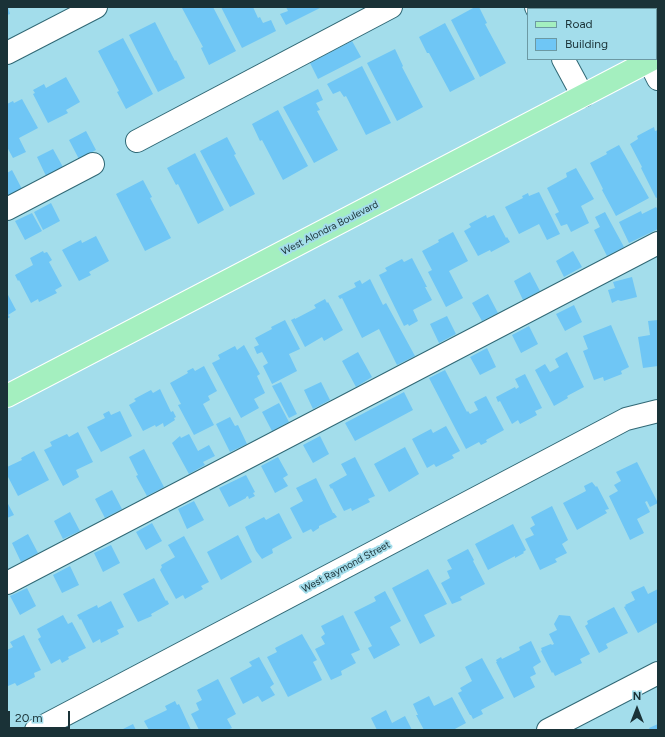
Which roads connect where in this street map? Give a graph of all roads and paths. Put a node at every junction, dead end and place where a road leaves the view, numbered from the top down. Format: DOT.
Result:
graph roads {
  1 [pos="96,7"];
  2 [pos="391,7"];
  3 [pos="7,53"];
  4 [pos="564,60"];
  5 [pos="655,63"];
  6 [pos="583,96"];
  7 [pos="137,141"];
  8 [pos="93,164"];
  9 [pos="7,209"];
  10 [pos="658,243"];
  11 [pos="7,396"];
  12 [pos="658,411"];
  13 [pos="7,584"];
  14 [pos="658,672"];
  15 [pos="36,730"];
  16 [pos="548,730"];
  1 -- 3 [label="street"];
  2 -- 7 [label="street"];
  4 -- 6 [label="street"];
  5 -- 6 [label="main road, West Alondra Boulevard"];
  6 -- 11 [label="main road, West Alondra Boulevard"];
  8 -- 9 [label="street"];
  10 -- 13 [label="street"];
  12 -- 15 [label="street, West Raymond Street"];
  14 -- 16 [label="street"];
}
